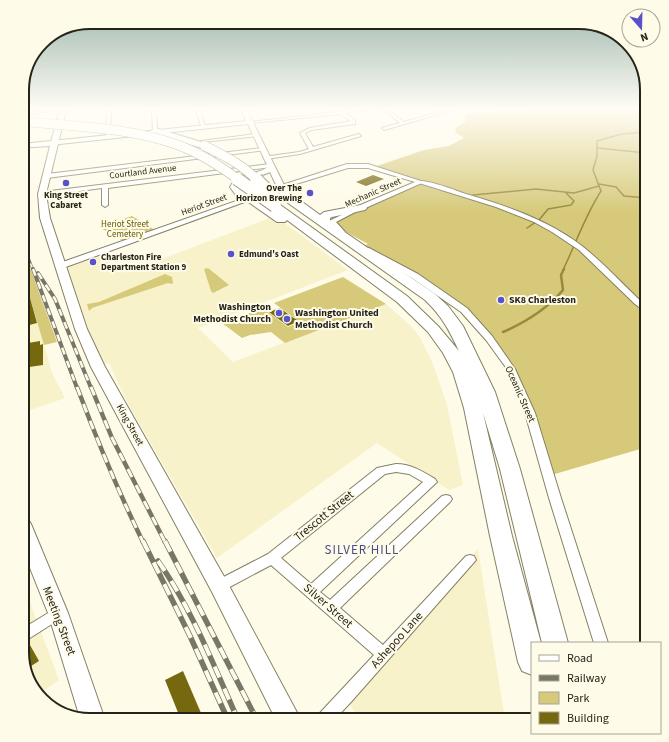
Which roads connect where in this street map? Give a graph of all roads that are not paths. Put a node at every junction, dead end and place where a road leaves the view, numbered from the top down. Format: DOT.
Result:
graph roads {
  1 [pos="31,145"];
  2 [pos="35,145"];
  3 [pos="55,145"];
  4 [pos="164,145"];
  5 [pos="173,145"];
  6 [pos="188,145"];
  7 [pos="207,145"];
  8 [pos="261,145"];
  9 [pos="309,145"];
  10 [pos="327,145"];
  11 [pos="263,149"];
  12 [pos="312,149"];
  13 [pos="266,157"];
  14 [pos="271,167"];
  15 [pos="164,170"];
  16 [pos="47,176"];
  17 [pos="421,182"];
  18 [pos="105,186"];
  19 [pos="281,187"];
  20 [pos="42,194"];
  21 [pos="253,196"];
  22 [pos="277,202"];
  23 [pos="105,205"];
  24 [pos="361,208"];
  25 [pos="328,222"];
  26 [pos="60,266"];
  27 [pos="640,305"];
  28 [pos="433,329"];
  29 [pos="472,361"];
  30 [pos="446,500"];
  31 [pos="29,543"];
  32 [pos="272,558"];
  33 [pos="470,560"];
  34 [pos="219,586"];
  35 [pos="312,591"];
  36 [pos="331,608"];
  37 [pos="58,613"];
  38 [pos="29,632"];
  39 [pos="555,642"];
  40 [pos="601,642"];
  41 [pos="384,655"];
  42 [pos="531,658"];
  43 [pos="91,713"];
  44 [pos="285,713"];
  45 [pos="330,713"];
  1 -- 2 [label="main road"];
  3 -- 16 [label="main road, King Street"];
  4 -- 21 [label="highway, bridge"];
  5 -- 21 [label="highway, bridge"];
  6 -- 22 [label="highway, bridge"];
  7 -- 22 [label="highway, bridge"];
  8 -- 11 [label="main road"];
  9 -- 12 [label="street"];
  10 -- 12 [label="street"];
  11 -- 13 [label="main road"];
  11 -- 15 [label="street"];
  12 -- 13 [label="street"];
  13 -- 14 [label="main road"];
  14 -- 15 [label="street, Courtland Avenue"];
  14 -- 19 [label="main road"];
  14 -- 21 [label="main road"];
  15 -- 16 [label="street"];
  15 -- 18 [label="street, Courtland Avenue"];
  16 -- 20 [label="main road, King Street"];
  17 -- 19 [label="street, Heriot Street"];
  17 -- 24 [label="street, Mechanic Street"];
  17 -- 27 [label="street"];
  18 -- 20 [label="street, Courtland Avenue"];
  18 -- 23 [label="street"];
  19 -- 21 [label="street, Heriot Street"];
  19 -- 25 [label="highway"];
  20 -- 26 [label="main road, King Street"];
  21 -- 22 [label="highway, bridge"];
  21 -- 26 [label="street, Heriot Street"];
  21 -- 28 [label="highway"];
  22 -- 28 [label="highway"];
  22 -- 29 [label="highway"];
  24 -- 25 [label="highway"];
  25 -- 29 [label="highway"];
  25 -- 40 [label="street, Oceanic Street"];
  26 -- 34 [label="main road, King Street"];
  28 -- 42 [label="highway"];
  29 -- 39 [label="highway"];
  30 -- 36 [label="street"];
  31 -- 37 [label="main road, Meeting Street"];
  32 -- 34 [label="street, Trescott Street"];
  32 -- 35 [label="street, Silver Street"];
  32 -- 35 [label="street, Trescott Street"];
  33 -- 41 [label="street, Ashepoo Lane"];
  34 -- 44 [label="main road, King Street"];
  35 -- 36 [label="street, Silver Street"];
  36 -- 41 [label="street, Silver Street"];
  37 -- 38 [label="street"];
  37 -- 43 [label="main road, Meeting Street"];
  41 -- 45 [label="street, Ashepoo Lane"];
}
